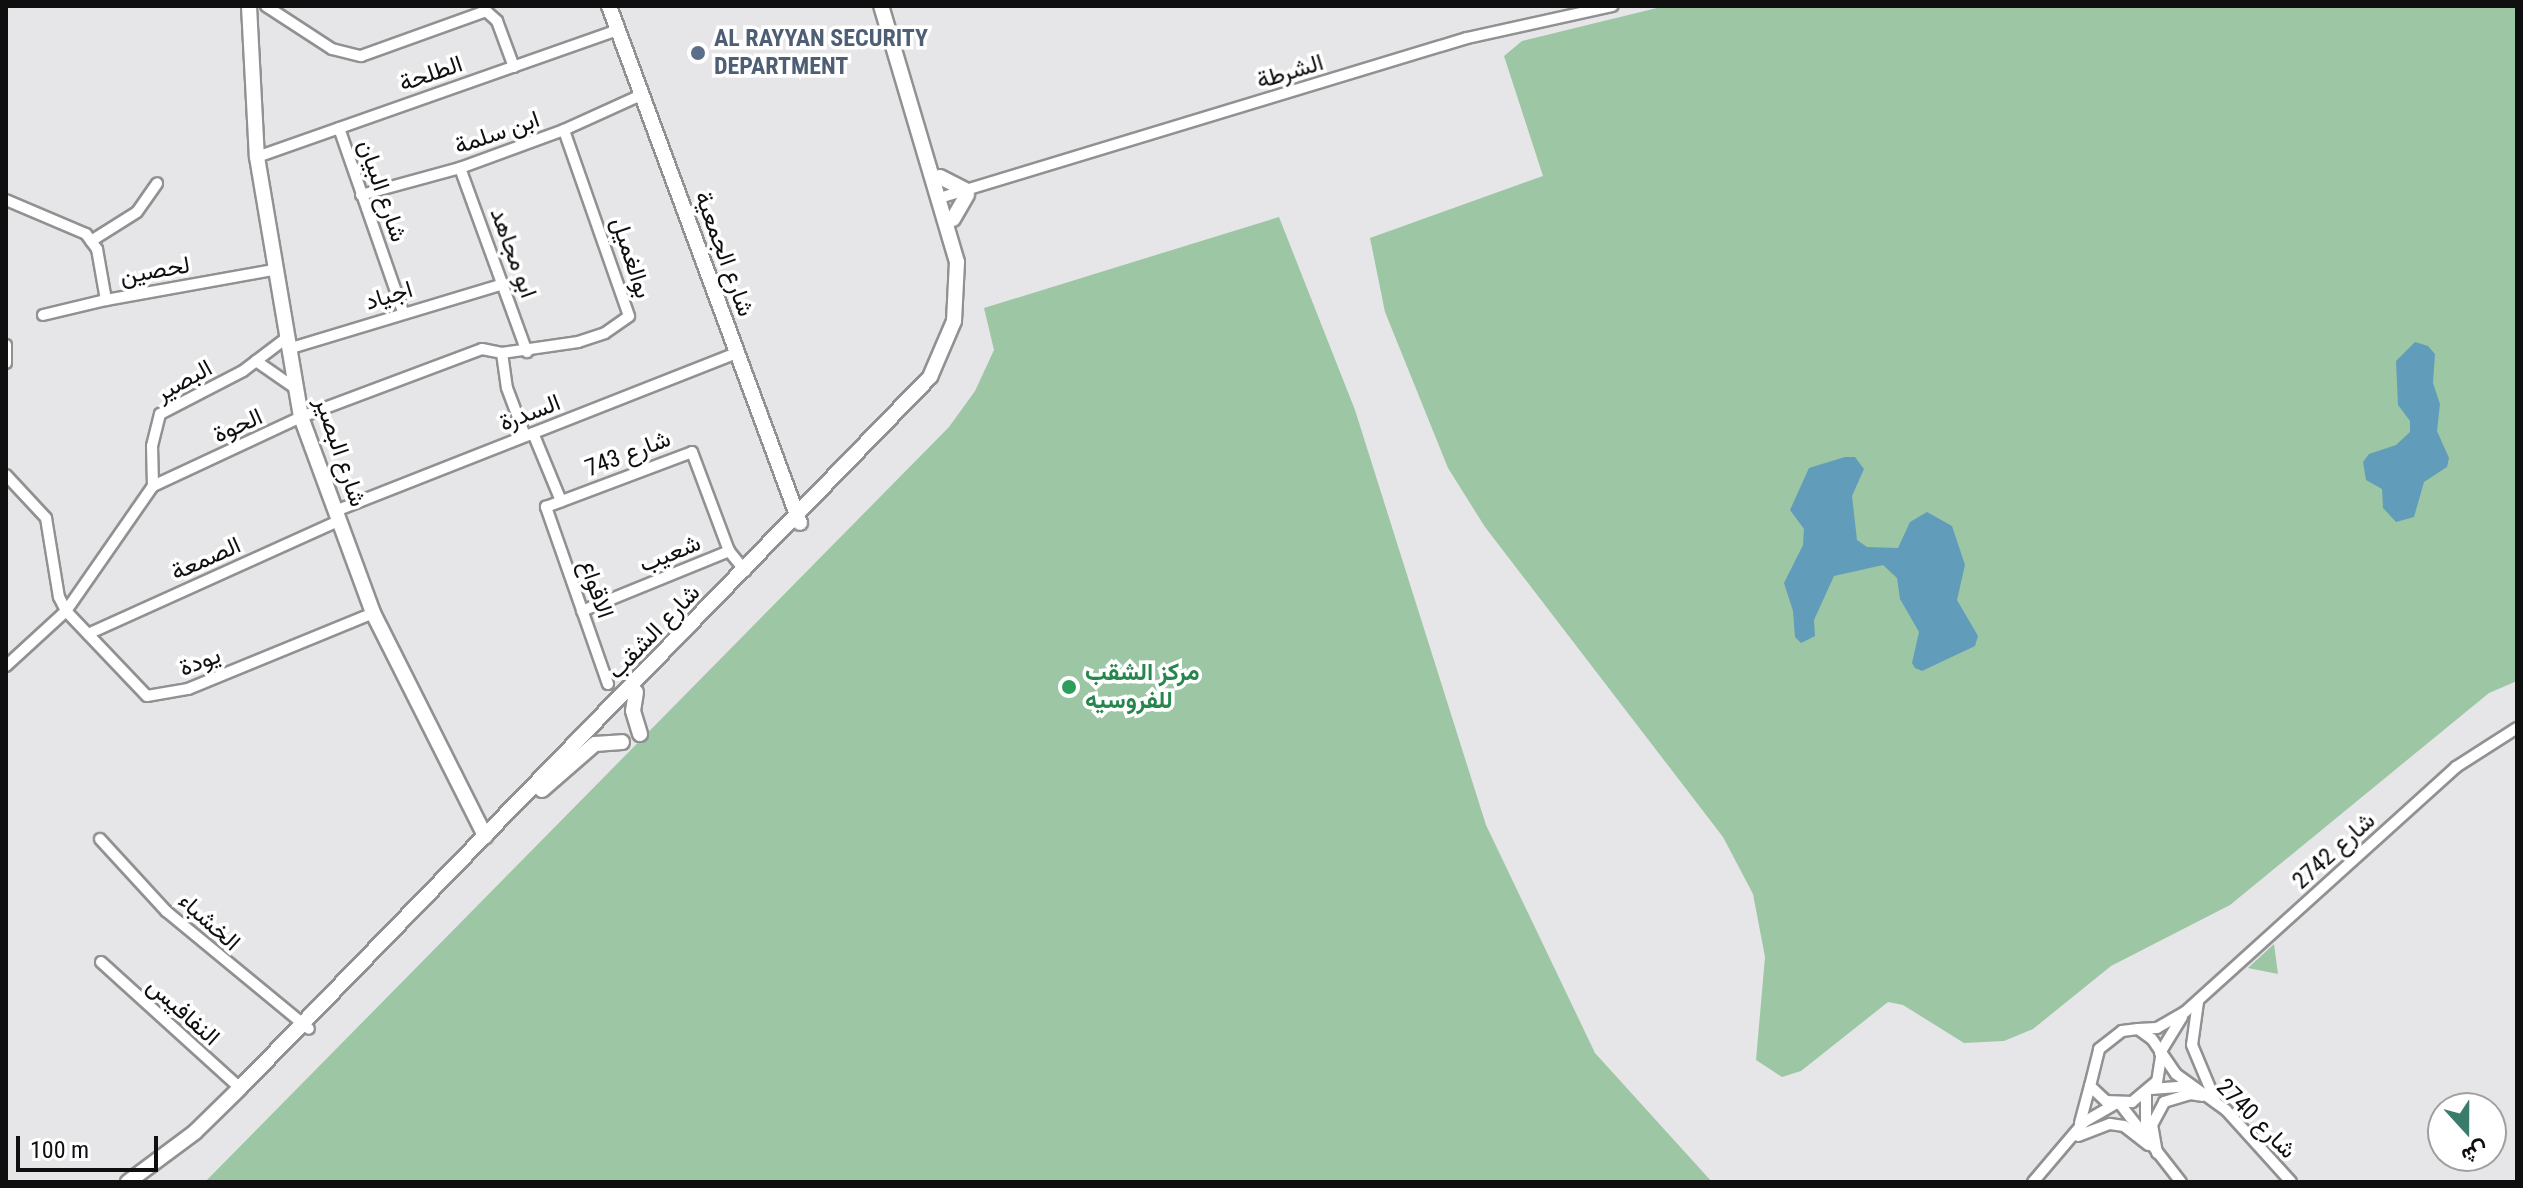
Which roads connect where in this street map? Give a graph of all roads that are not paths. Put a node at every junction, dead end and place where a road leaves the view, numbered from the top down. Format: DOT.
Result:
graph roads {
  1 [pos="249,6"];
  2 [pos="266,6"];
  3 [pos="609,6"];
  4 [pos="884,6"];
  5 [pos="1613,6"];
  6 [pos="617,30"];
  7 [pos="514,67"];
  8 [pos="641,95"];
  9 [pos="913,101"];
  10 [pos="339,128"];
  11 [pos="564,130"];
  12 [pos="257,157"];
  13 [pos="460,168"];
  14 [pos="940,177"];
  15 [pos="157,183"];
  16 [pos="966,193"];
  17 [pos="361,195"];
  18 [pos="947,199"];
  19 [pos="6,200"];
  20 [pos="953,219"];
  21 [pos="91,241"];
  22 [pos="272,270"];
  23 [pos="503,284"];
  24 [pos="106,300"];
  25 [pos="403,312"];
  26 [pos="43,315"];
  27 [pos="286,344"];
  28 [pos="6,345"];
  29 [pos="527,352"];
  30 [pos="502,353"];
  31 [pos="737,353"];
  32 [pos="256,361"];
  33 [pos="6,363"];
  34 [pos="295,388"];
  35 [pos="301,417"];
  36 [pos="529,434"];
  37 [pos="6,475"];
  38 [pos="838,480"];
  39 [pos="153,486"];
  40 [pos="561,501"];
  41 [pos="546,507"];
  42 [pos="339,515"];
  43 [pos="799,520"];
  44 [pos="729,551"];
  45 [pos="745,571"];
  46 [pos="66,611"];
  47 [pos="582,611"];
  48 [pos="373,613"];
  49 [pos="88,634"];
  50 [pos="6,666"];
  51 [pos="608,684"];
  52 [pos="636,692"];
  53 [pos="2517,728"];
  54 [pos="640,734"];
  55 [pos="622,742"];
  56 [pos="542,790"];
  57 [pos="485,836"];
  58 [pos="100,839"];
  59 [pos="101,962"];
  60 [pos="2198,1002"];
  61 [pos="2185,1012"];
  62 [pos="305,1026"];
  63 [pos="2138,1029"];
  64 [pos="2160,1055"];
  65 [pos="2090,1086"];
  66 [pos="2193,1086"];
  67 [pos="240,1088"];
  68 [pos="2147,1092"];
  69 [pos="2216,1102"];
  70 [pos="2118,1104"];
  71 [pos="2146,1133"];
  72 [pos="2073,1139"];
  73 [pos="2157,1153"];
  74 [pos="128,1182"];
  75 [pos="140,1182"];
  76 [pos="2033,1182"];
  77 [pos="2181,1182"];
  78 [pos="2291,1182"];
  1 -- 12 [label="street, شارع البصير"];
  2 -- 7 [label="street"];
  3 -- 6 [label="street, شارع الجمعية"];
  4 -- 9 [label="street, شارع الشقب"];
  5 -- 16 [label="street, الشرطة"];
  6 -- 7 [label="street, الطلحة"];
  6 -- 8 [label="street, شارع الجمعية"];
  7 -- 10 [label="street, الطلحة"];
  8 -- 11 [label="street, ابن سلمة"];
  8 -- 31 [label="street, شارع الجمعية"];
  9 -- 14 [label="street, شارع الشقب"];
  9 -- 38 [label="street, شارع الشقب"];
  10 -- 12 [label="street, الطلحة"];
  10 -- 17 [label="street, شارع البيان"];
  11 -- 13 [label="street, ابن سلمة"];
  11 -- 29 [label="street, بوالغميل"];
  12 -- 22 [label="street, شارع البصير"];
  13 -- 17 [label="street, ابن سلمة"];
  13 -- 23 [label="street, ابو مجاهد"];
  14 -- 16 [label="street"];
  14 -- 18 [label="street, شارع الشقب"];
  15 -- 21 [label="street"];
  16 -- 18 [label="street, الشرطة"];
  16 -- 20 [label="street"];
  17 -- 25 [label="street, شارع البيان"];
  18 -- 20 [label="street, شارع الشقب"];
  19 -- 21 [label="street, لحصين"];
  20 -- 38 [label="street, شارع الشقب"];
  21 -- 24 [label="street, لحصين"];
  22 -- 24 [label="street, لحصين"];
  22 -- 27 [label="street, شارع البصير"];
  23 -- 25 [label="street, اجياد"];
  23 -- 29 [label="street, ابو مجاهد"];
  24 -- 26 [label="street"];
  25 -- 27 [label="street, اجياد"];
  27 -- 32 [label="street, البصير"];
  27 -- 34 [label="street, شارع البصير"];
  28 -- 33 [label="street"];
  29 -- 30 [label="street, بوالغميل"];
  30 -- 35 [label="street, الحوة"];
  30 -- 36 [label="street"];
  31 -- 36 [label="street, السدرة"];
  31 -- 43 [label="street, شارع الجمعية"];
  32 -- 34 [label="street"];
  32 -- 39 [label="street, البصير"];
  34 -- 35 [label="street, شارع البصير"];
  35 -- 39 [label="street, الحوة"];
  35 -- 42 [label="street, شارع البصير"];
  36 -- 40 [label="street"];
  36 -- 42 [label="street, السدرة"];
  37 -- 46 [label="street"];
  38 -- 43 [label="street, شارع الشقب"];
  39 -- 46 [label="street"];
  40 -- 41 [label="street, شارع 743"];
  40 -- 44 [label="street, شارع 743"];
  41 -- 47 [label="street, الاقواع"];
  42 -- 48 [label="street, شارع البصير"];
  42 -- 49 [label="street, الصمعة"];
  43 -- 45 [label="street, شارع الشقب"];
  43 -- 52 [label="street, شارع الشقب"];
  44 -- 45 [label="street, شارع 743"];
  44 -- 47 [label="street, شعيب"];
  45 -- 57 [label="street, شارع الشقب"];
  46 -- 49 [label="street, يودة"];
  46 -- 50 [label="street"];
  47 -- 51 [label="street, الاقواع"];
  48 -- 49 [label="street, يودة"];
  48 -- 57 [label="street, شارع البصير"];
  52 -- 54 [label="street"];
  52 -- 56 [label="street, شارع الشقب"];
  53 -- 60 [label="street, شارع 2742"];
  55 -- 56 [label="street"];
  56 -- 62 [label="street, شارع الشقب"];
  57 -- 62 [label="street, شارع الشقب"];
  58 -- 62 [label="street, الخشباء"];
  59 -- 67 [label="street, النفافيس"];
  60 -- 61 [label="street, شارع 2742"];
  60 -- 69 [label="street"];
  61 -- 63 [label="street, شارع 2742"];
  61 -- 64 [label="street, شارع 2742"];
  62 -- 67 [label="street, شارع الشقب"];
  62 -- 75 [label="street, شارع الشقب"];
  63 -- 64 [label="street"];
  63 -- 65 [label="street"];
  64 -- 66 [label="street, شارع 2740"];
  64 -- 68 [label="street"];
  65 -- 70 [label="street"];
  65 -- 72 [label="street"];
  66 -- 68 [label="street, شارع 2740"];
  66 -- 69 [label="street, شارع 2740"];
  67 -- 74 [label="street, شارع الشقب"];
  68 -- 70 [label="street"];
  68 -- 71 [label="street"];
  69 -- 73 [label="street"];
  69 -- 78 [label="street, شارع 2740"];
  70 -- 71 [label="street"];
  70 -- 72 [label="street"];
  71 -- 73 [label="street"];
  72 -- 73 [label="street"];
  72 -- 76 [label="street"];
  73 -- 77 [label="street"];
}
